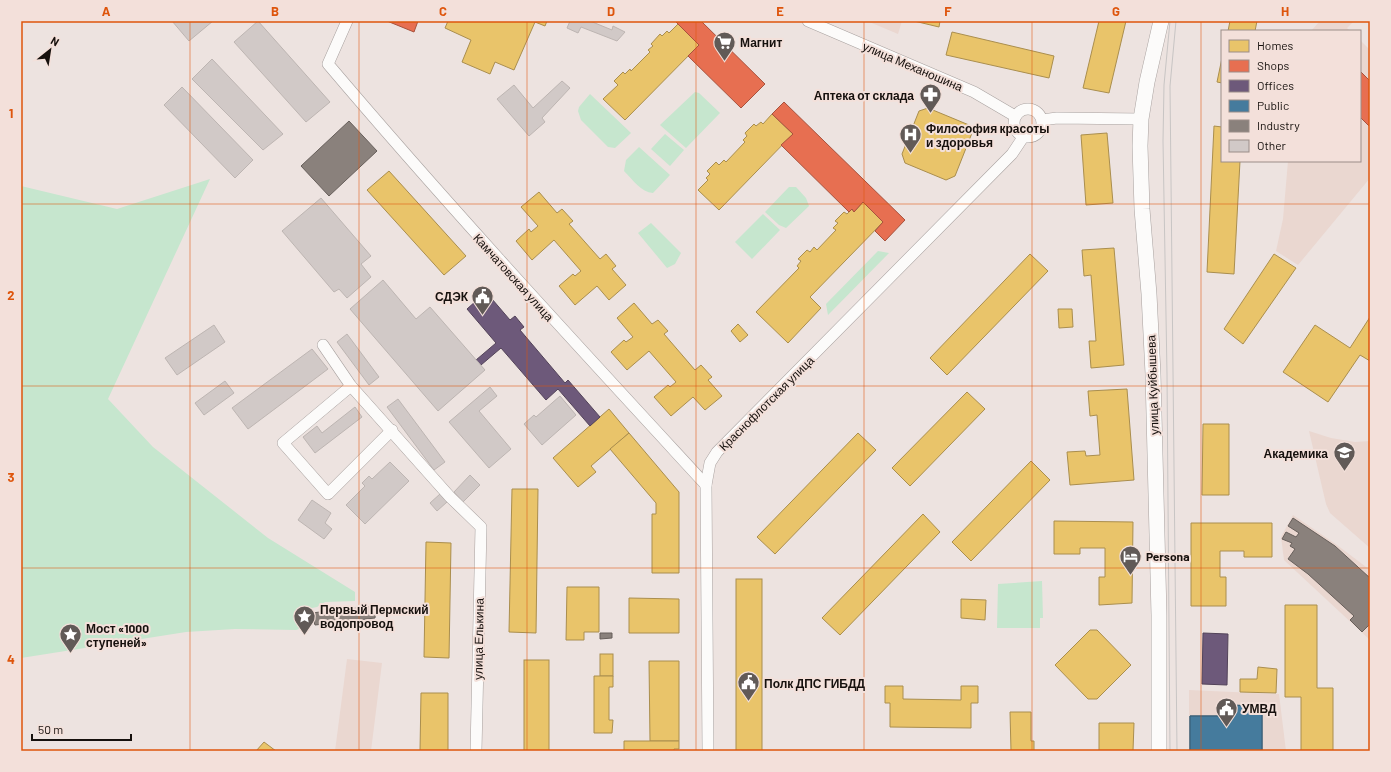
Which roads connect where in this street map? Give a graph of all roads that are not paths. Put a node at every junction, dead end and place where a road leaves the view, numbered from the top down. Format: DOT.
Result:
graph roads {
  1 [pos="347,21"];
  2 [pos="808,21"];
  3 [pos="1161,21"];
  4 [pos="1015,116"];
  5 [pos="1141,119"];
  6 [pos="1042,120"];
  7 [pos="1024,136"];
  8 [pos="322,345"];
  9 [pos="351,386"];
  10 [pos="392,430"];
  11 [pos="706,485"];
  12 [pos="476,751"];
  13 [pos="708,751"];
  14 [pos="1158,751"];
  1 -- 11 [label="street, Камчатовская улица"];
  2 -- 4 [label="street, улица Механошина"];
  3 -- 5 [label="main road, улица Куйбышева"];
  4 -- 6 [label="street"];
  4 -- 7 [label="street"];
  5 -- 6 [label="street"];
  5 -- 14 [label="main road, улица Куйбышева"];
  6 -- 7 [label="street"];
  7 -- 11 [label="street, Краснофлотская улица"];
  8 -- 9 [label="street"];
  9 -- 10 [label="street"];
  9 -- 10 [label="street"];
  10 -- 12 [label="street, улица Елькина"];
  11 -- 13 [label="street, Краснофлотская улица"];
}
